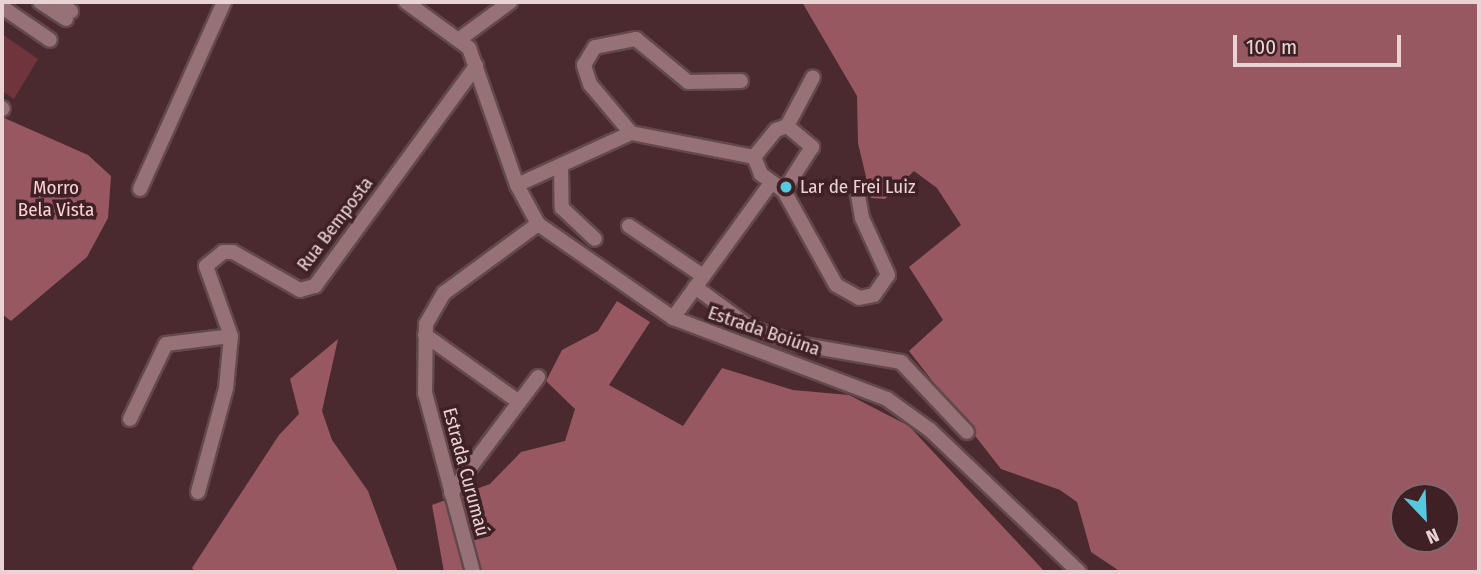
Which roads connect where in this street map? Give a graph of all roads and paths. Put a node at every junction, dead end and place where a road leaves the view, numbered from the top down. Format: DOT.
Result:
graph roads {
  1 [pos="40,2"];
  2 [pos="58,2"];
  3 [pos="224,2"];
  4 [pos="405,2"];
  5 [pos="510,2"];
  6 [pos="2,7"];
  7 [pos="428,9"];
  8 [pos="461,38"];
  9 [pos="50,40"];
  10 [pos="476,66"];
  11 [pos="813,77"];
  12 [pos="741,81"];
  13 [pos="787,126"];
  14 [pos="631,133"];
  15 [pos="754,157"];
  16 [pos="561,169"];
  17 [pos="517,185"];
  18 [pos="778,187"];
  19 [pos="140,189"];
  20 [pos="857,191"];
  21 [pos="538,224"];
  22 [pos="629,226"];
  23 [pos="595,239"];
  24 [pos="699,281"];
  25 [pos="673,318"];
  26 [pos="425,335"];
  27 [pos="231,336"];
  28 [pos="837,348"];
  29 [pos="828,374"];
  30 [pos="538,377"];
  31 [pos="519,402"];
  32 [pos="130,419"];
  33 [pos="967,432"];
  34 [pos="198,492"];
  35 [pos="451,493"];
  36 [pos="473,572"];
  37 [pos="1079,572"];
  1 -- 2 [label="street"];
  3 -- 19 [label="street"];
  4 -- 7 [label="street, Estrada Boiúna"];
  5 -- 8 [label="street"];
  6 -- 9 [label="street"];
  7 -- 8 [label="street, Estrada Boiúna"];
  8 -- 10 [label="street, Estrada Boiúna"];
  10 -- 17 [label="street, Estrada Boiúna"];
  10 -- 27 [label="street, Rua Bemposta"];
  11 -- 13 [label="street"];
  12 -- 14 [label="street"];
  13 -- 15 [label="street"];
  13 -- 18 [label="street"];
  14 -- 15 [label="street"];
  14 -- 16 [label="street"];
  15 -- 18 [label="street"];
  16 -- 17 [label="street"];
  16 -- 23 [label="street"];
  17 -- 21 [label="street, Estrada Boiúna"];
  18 -- 20 [label="street"];
  18 -- 24 [label="street"];
  21 -- 25 [label="street, Estrada Boiúna"];
  21 -- 26 [label="street, Estrada Curumaú"];
  22 -- 24 [label="street"];
  24 -- 25 [label="street"];
  24 -- 28 [label="street"];
  25 -- 29 [label="street, Estrada Boiúna"];
  26 -- 31 [label="street"];
  26 -- 35 [label="street, Estrada Curumaú"];
  27 -- 32 [label="street"];
  27 -- 34 [label="street, Rua Bemposta"];
  28 -- 29 [label="street"];
  28 -- 33 [label="street"];
  29 -- 37 [label="street, Estrada Boiúna"];
  30 -- 31 [label="street"];
  31 -- 35 [label="street"];
  35 -- 36 [label="street, Estrada Curumaú"];
}
